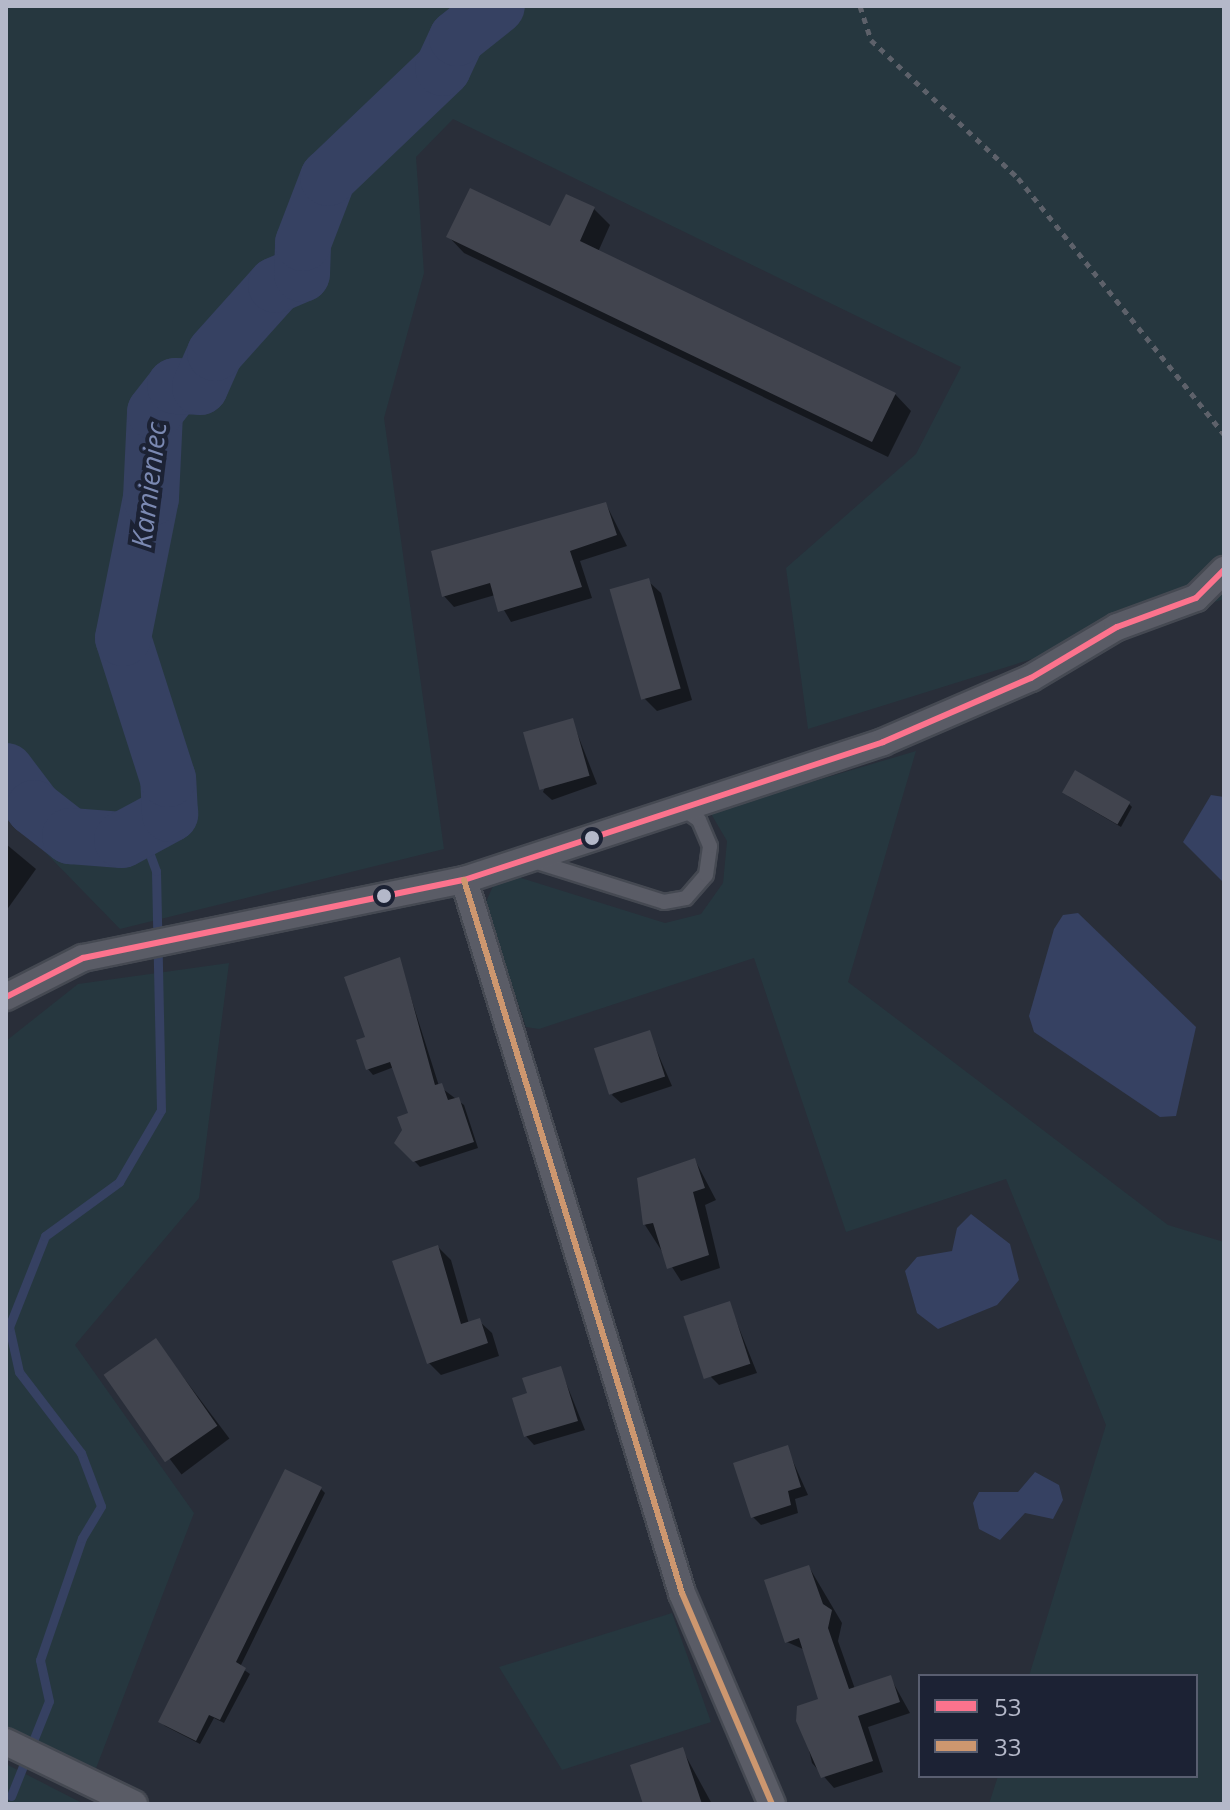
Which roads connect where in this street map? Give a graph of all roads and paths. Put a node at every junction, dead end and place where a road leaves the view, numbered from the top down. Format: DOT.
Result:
graph roads {
  1 [pos="860,6"];
  2 [pos="1224,434"];
  3 [pos="1224,570"];
  4 [pos="680,807"];
  5 [pos="530,860"];
  6 [pos="464,880"];
  7 [pos="6,997"];
  8 [pos="6,1742"];
  9 [pos="134,1804"];
  10 [pos="772,1804"];
  1 -- 2 [label="path"];
  3 -- 4 [label="street"];
  4 -- 5 [label="street"];
  4 -- 5 [label="lane"];
  5 -- 6 [label="street"];
  6 -- 7 [label="street"];
  6 -- 10 [label="street"];
  8 -- 9 [label="street"];
}
